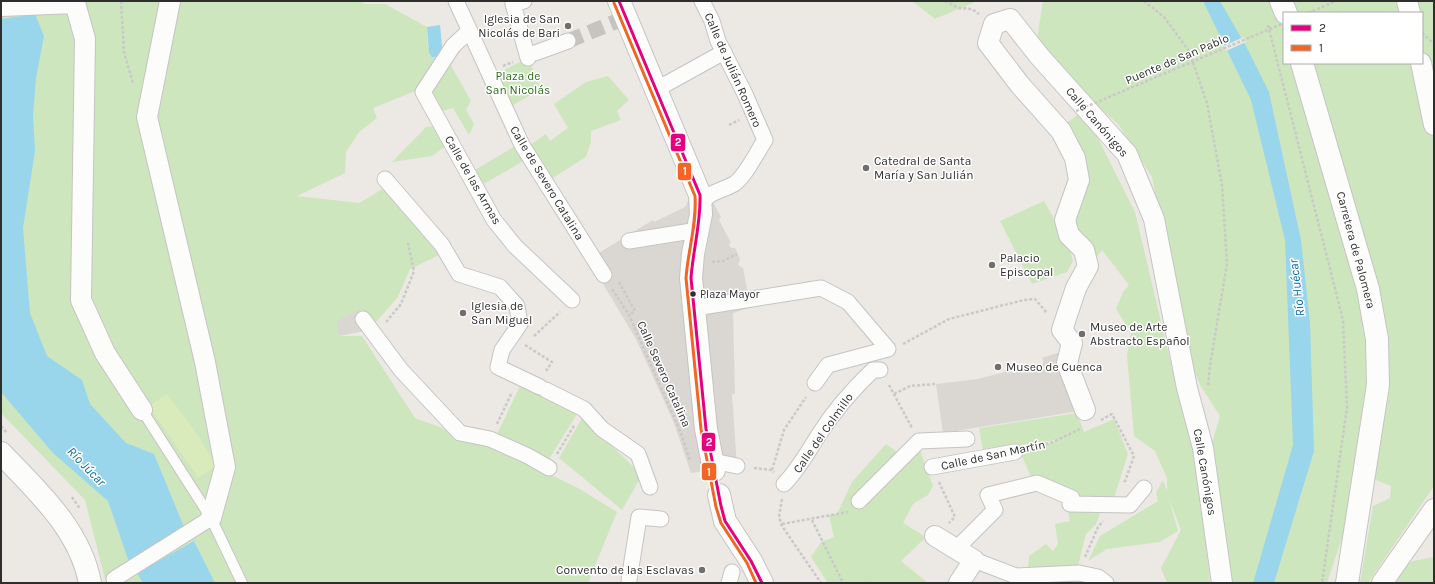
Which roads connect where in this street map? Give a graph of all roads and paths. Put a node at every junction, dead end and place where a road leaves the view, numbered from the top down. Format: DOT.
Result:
graph roads {
  1 [pos="120,1"];
  2 [pos="170,1"];
  3 [pos="456,1"];
  4 [pos="524,1"];
  5 [pos="619,1"];
  6 [pos="702,1"];
  7 [pos="945,1"];
  8 [pos="1144,1"];
  9 [pos="1281,1"];
  10 [pos="1336,1"];
  11 [pos="1407,1"];
  12 [pos="1,6"];
  13 [pos="1310,12"];
  14 [pos="1410,12"];
  15 [pos="1277,18"];
  16 [pos="1283,23"];
  17 [pos="994,24"];
  18 [pos="469,32"];
  19 [pos="1423,34"];
  20 [pos="568,41"];
  21 [pos="1434,44"];
  22 [pos="1283,46"];
  23 [pos="724,52"];
  24 [pos="1287,64"];
  25 [pos="1302,64"];
  26 [pos="1420,64"];
  27 [pos="134,87"];
  28 [pos="657,89"];
  29 [pos="1076,111"];
  30 [pos="1434,125"];
  31 [pos="385,179"];
  32 [pos="700,200"];
  33 [pos="698,230"];
  34 [pos="629,241"];
  35 [pos="408,243"];
  36 [pos="737,254"];
  37 [pos="723,261"];
  38 [pos="610,276"];
  39 [pos="572,300"];
  40 [pos="694,308"];
  41 [pos="628,315"];
  42 [pos="363,319"];
  43 [pos="1062,330"];
  44 [pos="374,335"];
  45 [pos="888,349"];
  46 [pos="880,370"];
  47 [pos="519,377"];
  48 [pos="815,383"];
  49 [pos="543,384"];
  50 [pos="936,384"];
  51 [pos="1208,388"];
  52 [pos="894,394"];
  53 [pos="584,409"];
  54 [pos="142,410"];
  55 [pos="1089,420"];
  56 [pos="967,438"];
  57 [pos="490,439"];
  58 [pos="919,441"];
  59 [pos="1015,452"];
  60 [pos="1,453"];
  61 [pos="1134,456"];
  62 [pos="714,465"];
  63 [pos="737,466"];
  64 [pos="932,467"];
  65 [pos="549,468"];
  66 [pos="772,470"];
  67 [pos="784,484"];
  68 [pos="650,487"];
  69 [pos="1144,488"];
  70 [pos="719,494"];
  71 [pos="859,501"];
  72 [pos="1434,509"];
  73 [pos="847,513"];
  74 [pos="661,519"];
  75 [pos="812,520"];
  76 [pos="205,523"];
  77 [pos="782,524"];
  78 [pos="935,536"];
  79 [pos="956,549"];
  80 [pos="974,560"];
  81 [pos="114,579"];
  82 [pos="629,580"];
  83 [pos="90,583"];
  84 [pos="242,583"];
  85 [pos="762,583"];
  86 [pos="821,583"];
  87 [pos="843,583"];
  88 [pos="959,583"];
  89 [pos="1106,583"];
  90 [pos="1222,583"];
  91 [pos="1322,583"];
  92 [pos="1347,583"];
  93 [pos="1382,583"];
  1 -- 27 [label="path"];
  2 -- 76 [label="street"];
  3 -- 18 [label="street, Calle de Severo Catalina"];
  4 -- 20 [label="street"];
  5 -- 28 [label="street"];
  6 -- 23 [label="street, Calle de Julián Romero"];
  7 -- 17 [label="path"];
  8 -- 51 [label="path"];
  9 -- 15 [label="street"];
  10 -- 13 [label="path"];
  11 -- 14 [label="street"];
  12 -- 54 [label="street"];
  15 -- 22 [label="path"];
  16 -- 29 [label="path, Puente de San Pablo, bridge"];
  17 -- 43 [label="street"];
  17 -- 90 [label="street, Calle Canónigos"];
  18 -- 38 [label="street, Calle de Severo Catalina"];
  18 -- 39 [label="street, Calle de las Armas"];
  19 -- 21 [label="path"];
  23 -- 28 [label="street"];
  23 -- 32 [label="street, Calle de Julián Romero"];
  24 -- 91 [label="path"];
  25 -- 92 [label="street, Carretera de Palomera"];
  26 -- 30 [label="street"];
  28 -- 32 [label="street"];
  31 -- 47 [label="street"];
  32 -- 33 [label="street"];
  33 -- 34 [label="street"];
  33 -- 40 [label="street"];
  35 -- 44 [label="path"];
  36 -- 37 [label="path"];
  38 -- 41 [label="path, Calle Severo Catalina"];
  38 -- 41 [label="path"];
  39 -- 49 [label="path"];
  40 -- 45 [label="street"];
  40 -- 62 [label="street"];
  41 -- 62 [label="path, Calle Severo Catalina"];
  42 -- 44 [label="street"];
  43 -- 45 [label="path"];
  43 -- 55 [label="street"];
  44 -- 57 [label="street"];
  45 -- 48 [label="street"];
  46 -- 52 [label="path"];
  46 -- 67 [label="street, Calle del Colmillo"];
  47 -- 49 [label="street"];
  47 -- 57 [label="path"];
  48 -- 66 [label="path"];
  49 -- 53 [label="street"];
  50 -- 52 [label="path"];
  52 -- 58 [label="path"];
  53 -- 65 [label="path"];
  53 -- 68 [label="street"];
  54 -- 76 [label="lane"];
  55 -- 59 [label="path, Calle de San Martín"];
  55 -- 61 [label="path, Calle de San Martín"];
  56 -- 58 [label="street, Calle de San Martín"];
  57 -- 65 [label="street"];
  58 -- 71 [label="street"];
  59 -- 64 [label="street, Calle de San Martín"];
  60 -- 83 [label="street"];
  62 -- 63 [label="street"];
  63 -- 66 [label="path"];
  64 -- 78 [label="path"];
  66 -- 67 [label="path"];
  67 -- 77 [label="path"];
  69 -- 79 [label="street"];
  70 -- 85 [label="street"];
  72 -- 93 [label="street"];
  73 -- 75 [label="path"];
  74 -- 82 [label="street"];
  75 -- 77 [label="path"];
  75 -- 87 [label="path"];
  76 -- 81 [label="street"];
  76 -- 84 [label="lane"];
  77 -- 86 [label="path"];
  78 -- 79 [label="street"];
  79 -- 80 [label="street"];
  80 -- 88 [label="street"];
  80 -- 89 [label="street"];
}
